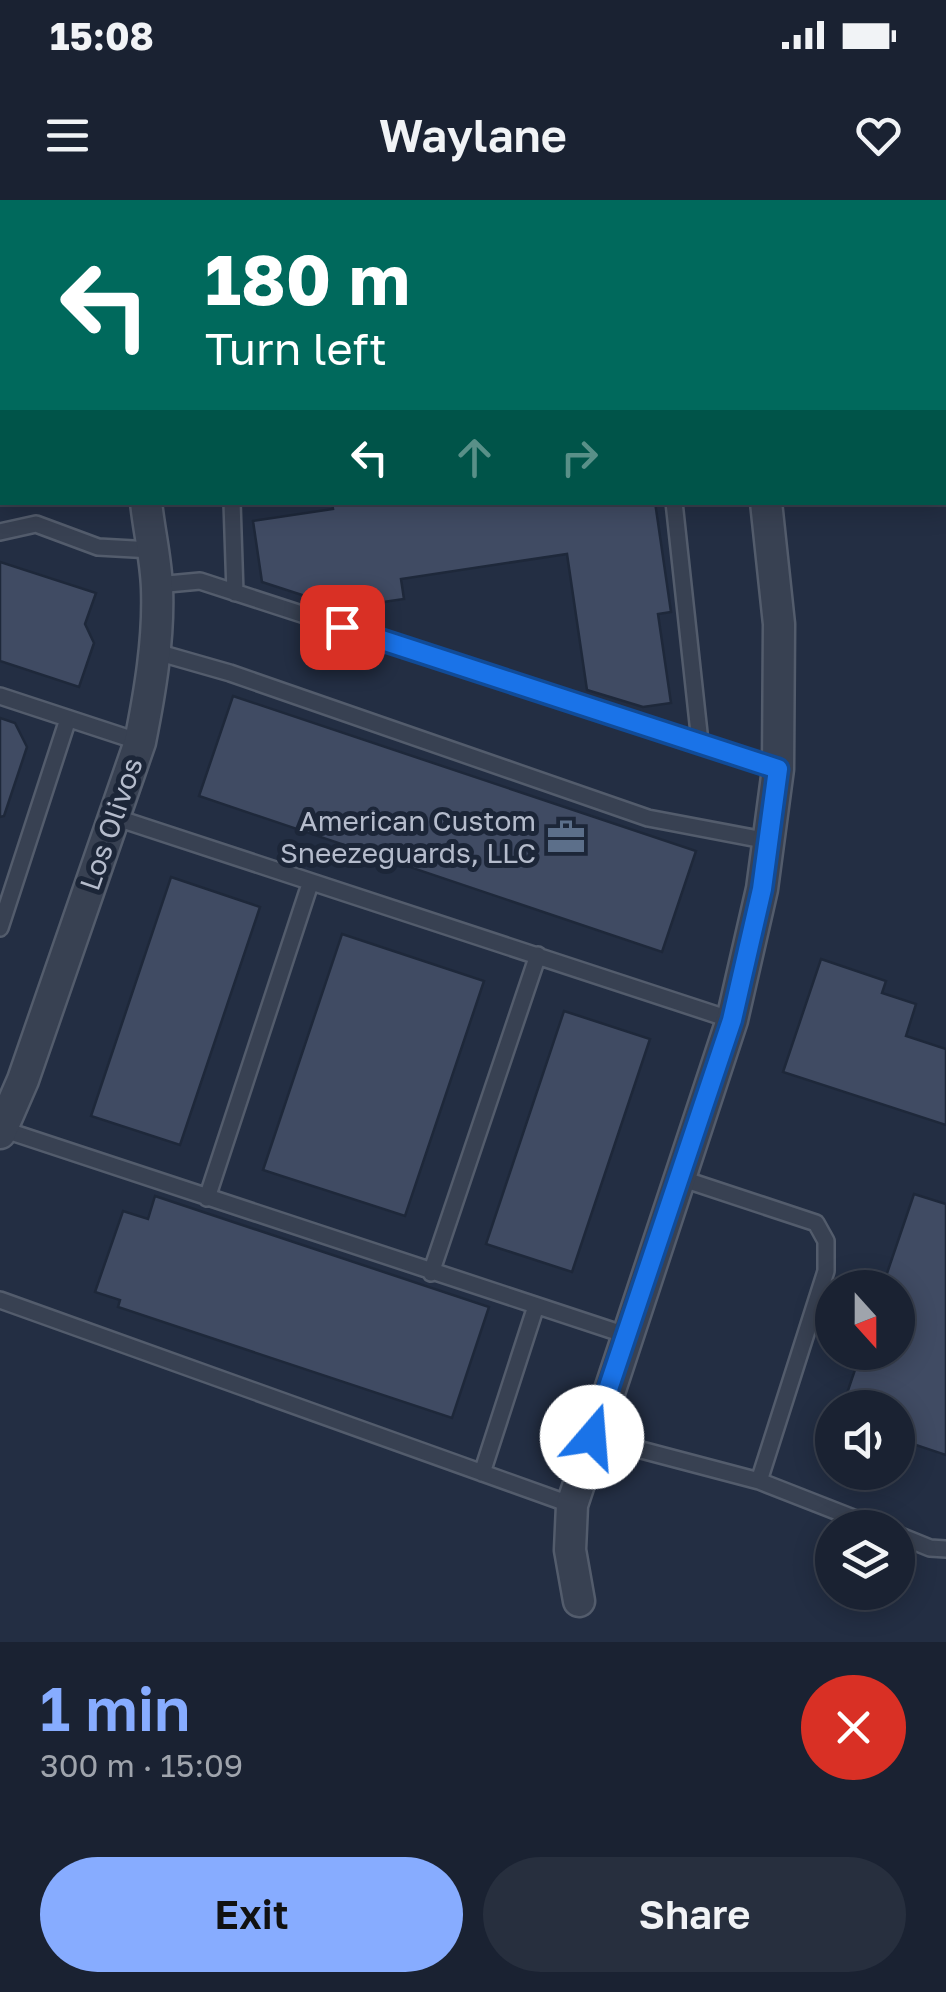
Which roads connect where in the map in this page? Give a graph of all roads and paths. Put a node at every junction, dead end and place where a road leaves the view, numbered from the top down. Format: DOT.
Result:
graph roads {
  1 [pos="146,505"];
  2 [pos="232,505"];
  3 [pos="674,505"];
  4 [pos="766,505"];
  5 [pos="0,532"];
  6 [pos="152,550"];
  7 [pos="157,586"];
  8 [pos="235,592"];
  9 [pos="154,651"];
  10 [pos="0,696"];
  11 [pos="68,719"];
  12 [pos="140,742"];
  13 [pos="700,742"];
  14 [pos="778,769"];
  15 [pos="114,818"];
  16 [pos="768,841"];
  17 [pos="310,884"];
  18 [pos="0,928"];
  19 [pos="538,955"];
  20 [pos="732,1020"];
  21 [pos="1,1131"];
  22 [pos="680,1178"];
  23 [pos="206,1198"];
  24 [pos="431,1273"];
  25 [pos="0,1300"];
  26 [pos="536,1306"];
  27 [pos="626,1335"];
  28 [pos="592,1437"];
  29 [pos="482,1474"];
  30 [pos="760,1481"];
  31 [pos="572,1505"];
  32 [pos="833,1510"];
  33 [pos="915,1542"];
  34 [pos="946,1548"];
  35 [pos="579,1600"];
  1 -- 6 [label="street, Los Olivos"];
  2 -- 8 [label="lane"];
  3 -- 13 [label="lane"];
  4 -- 14 [label="street"];
  5 -- 6 [label="lane"];
  6 -- 7 [label="street, Los Olivos"];
  7 -- 8 [label="lane"];
  7 -- 9 [label="street, Los Olivos"];
  8 -- 13 [label="lane"];
  9 -- 12 [label="street, Los Olivos"];
  9 -- 16 [label="lane"];
  10 -- 11 [label="lane"];
  11 -- 12 [label="lane"];
  11 -- 18 [label="lane"];
  12 -- 15 [label="street, Los Olivos"];
  13 -- 14 [label="lane"];
  14 -- 16 [label="street"];
  15 -- 17 [label="lane"];
  15 -- 21 [label="street, Los Olivos"];
  16 -- 20 [label="street"];
  17 -- 19 [label="lane"];
  17 -- 23 [label="lane"];
  19 -- 20 [label="lane"];
  19 -- 24 [label="lane"];
  20 -- 22 [label="street"];
  21 -- 23 [label="lane"];
  22 -- 27 [label="street"];
  22 -- 30 [label="lane"];
  23 -- 24 [label="lane"];
  24 -- 26 [label="lane"];
  25 -- 29 [label="lane"];
  26 -- 27 [label="lane"];
  26 -- 29 [label="lane"];
  27 -- 28 [label="street"];
  28 -- 30 [label="lane"];
  28 -- 31 [label="street"];
  29 -- 31 [label="lane"];
  30 -- 32 [label="lane"];
  31 -- 35 [label="street"];
  33 -- 34 [label="lane"];
}
